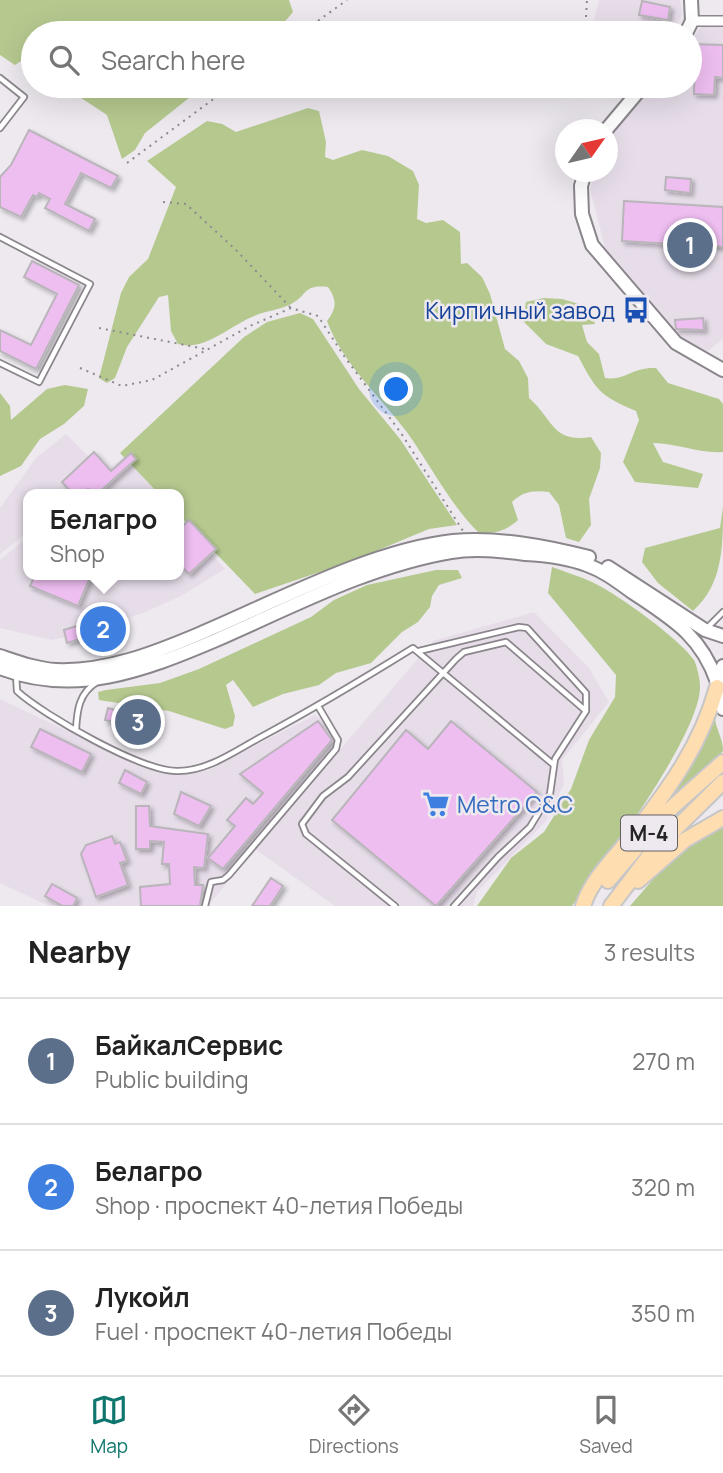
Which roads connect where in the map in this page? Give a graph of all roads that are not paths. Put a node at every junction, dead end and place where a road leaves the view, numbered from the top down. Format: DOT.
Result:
graph roads {
  1 [pos="691,0"];
  2 [pos="692,21"];
  3 [pos="723,21"];
  4 [pos="0,78"];
  5 [pos="21,95"];
  6 [pos="23,98"];
  7 [pos="633,98"];
  8 [pos="615,119"];
  9 [pos="0,128"];
  10 [pos="583,182"];
  11 [pos="0,237"];
  12 [pos="0,363"];
  13 [pos="723,370"];
  14 [pos="723,612"];
  15 [pos="705,630"];
  16 [pos="723,636"];
  17 [pos="419,652"];
  18 [pos="0,656"];
  19 [pos="723,666"];
  20 [pos="0,668"];
  21 [pos="18,669"];
  22 [pos="444,672"];
  23 [pos="102,679"];
  24 [pos="717,685"];
  25 [pos="318,706"];
  26 [pos="723,709"];
  27 [pos="586,711"];
  28 [pos="76,730"];
  29 [pos="721,764"];
  30 [pos="554,765"];
  31 [pos="723,782"];
  32 [pos="723,818"];
  33 [pos="205,906"];
  34 [pos="395,906"];
  35 [pos="454,906"];
  36 [pos="584,906"];
  37 [pos="611,906"];
  38 [pos="617,906"];
  1 -- 2 [label="main road"];
  2 -- 3 [label="street"];
  4 -- 5 [label="lane"];
  6 -- 9 [label="lane"];
  7 -- 8 [label="main road"];
  10 -- 13 [label="main road"];
  11 -- 12 [label="lane"];
  14 -- 15 [label="lane"];
  15 -- 16 [label="main road"];
  15 -- 21 [label="main road"];
  17 -- 22 [label="lane"];
  17 -- 25 [label="lane"];
  17 -- 27 [label="lane"];
  18 -- 21 [label="main road"];
  19 -- 24 [label="main road"];
  20 -- 21 [label="main road"];
  21 -- 23 [label="main road"];
  21 -- 28 [label="lane"];
  22 -- 27 [label="lane"];
  22 -- 30 [label="lane"];
  22 -- 34 [label="lane"];
  23 -- 24 [label="main road"];
  23 -- 28 [label="lane"];
  24 -- 26 [label="main road"];
  24 -- 36 [label="main road"];
  25 -- 28 [label="lane"];
  25 -- 33 [label="lane"];
  27 -- 30 [label="lane"];
  29 -- 36 [label="main road, М-4"];
  30 -- 35 [label="lane"];
  31 -- 37 [label="main road, М-4"];
  32 -- 38 [label="main road"];
}
